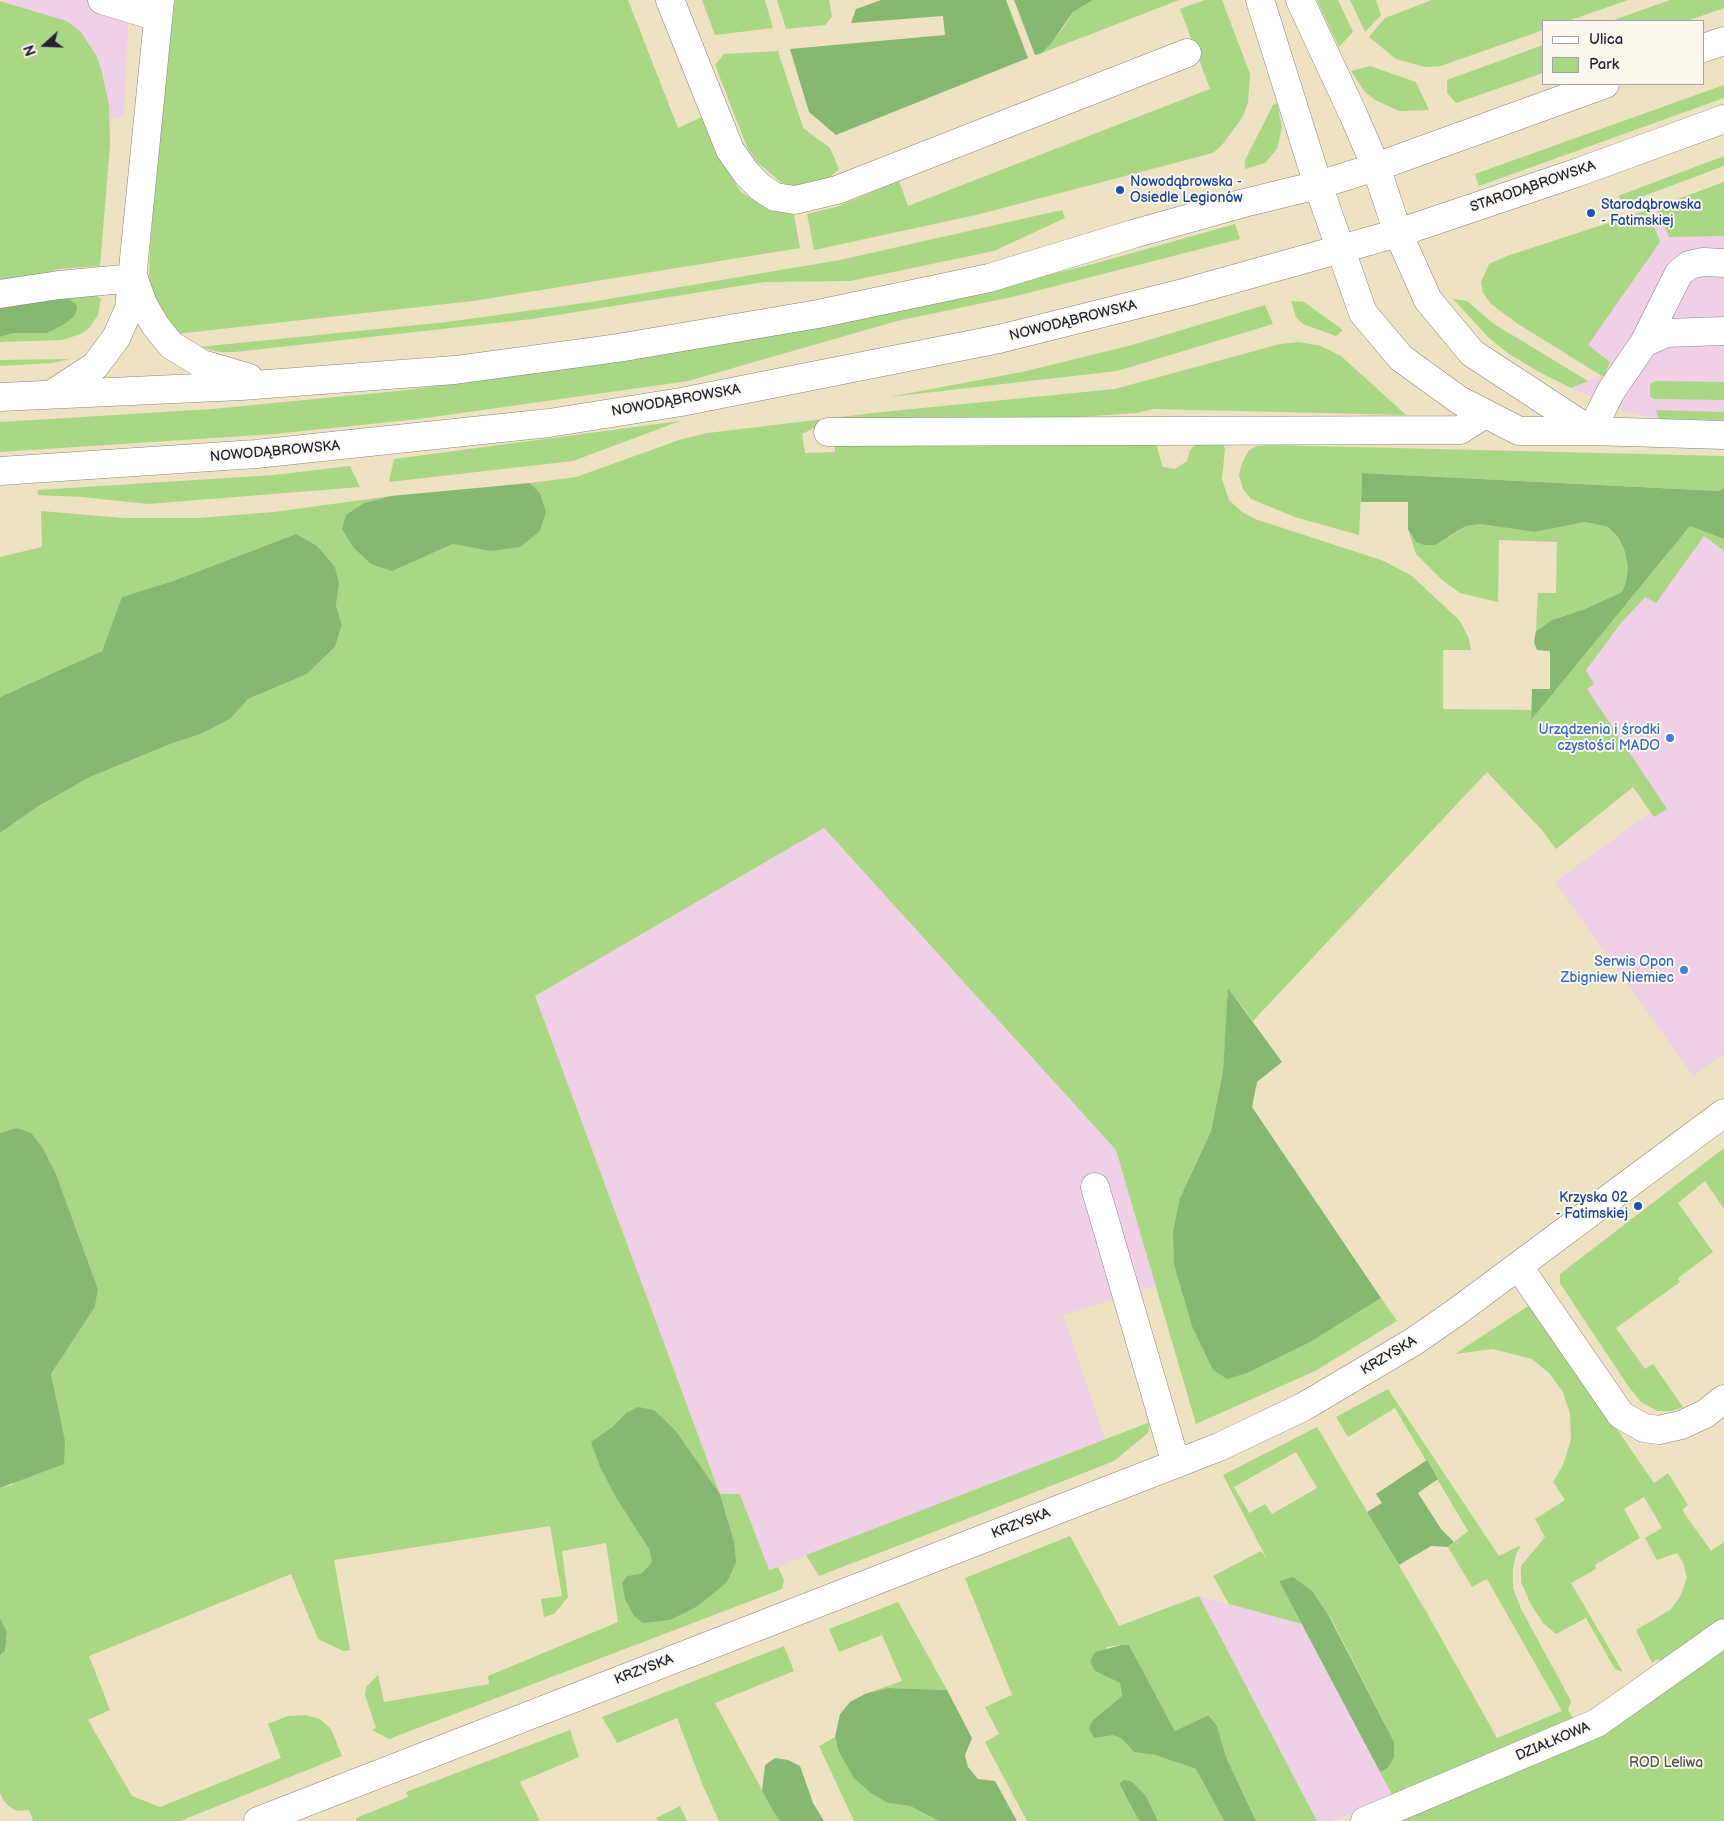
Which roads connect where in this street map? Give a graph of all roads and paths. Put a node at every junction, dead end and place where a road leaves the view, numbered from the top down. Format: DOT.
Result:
graph roads {
  1 [pos="102,0"];
  2 [pos="670,0"];
  3 [pos="1260,0"];
  4 [pos="1300,0"];
  5 [pos="159,8"];
  6 [pos="1724,41"];
  7 [pos="1704,48"];
  8 [pos="1186,53"];
  9 [pos="1602,85"];
  10 [pos="1724,119"];
  11 [pos="1376,167"];
  12 [pos="1318,185"];
  13 [pos="1398,233"];
  14 [pos="1339,248"];
  15 [pos="1724,263"];
  16 [pos="134,278"];
  17 [pos="0,294"];
  18 [pos="1720,330"];
  19 [pos="1644,343"];
  20 [pos="275,383"];
  21 [pos="49,396"];
  22 [pos="0,397"];
  23 [pos="1485,414"];
  24 [pos="1591,431"];
  25 [pos="828,432"];
  26 [pos="1724,435"];
  27 [pos="0,471"];
  28 [pos="1724,1113"];
  29 [pos="1095,1187"];
  30 [pos="1519,1267"];
  31 [pos="1724,1399"];
  32 [pos="1176,1464"];
  33 [pos="1724,1633"];
  34 [pos="258,1821"];
  35 [pos="1365,1821"];
  1 -- 5 [label="street"];
  2 -- 8 [label="street"];
  3 -- 12 [label="street"];
  4 -- 11 [label="street"];
  5 -- 16 [label="street"];
  6 -- 7 [label="street"];
  9 -- 11 [label="street"];
  10 -- 13 [label="street, STARODĄBROWSKA"];
  11 -- 12 [label="street"];
  11 -- 13 [label="street"];
  12 -- 14 [label="street"];
  12 -- 20 [label="street"];
  13 -- 14 [label="street, STARODĄBROWSKA"];
  13 -- 24 [label="street"];
  14 -- 23 [label="street"];
  14 -- 27 [label="street, NOWODĄBROWSKA"];
  15 -- 19 [label="street"];
  16 -- 17 [label="street"];
  16 -- 20 [label="street"];
  16 -- 21 [label="street"];
  18 -- 19 [label="street"];
  19 -- 24 [label="street"];
  20 -- 21 [label="street"];
  21 -- 22 [label="street"];
  23 -- 24 [label="street"];
  23 -- 25 [label="street"];
  24 -- 26 [label="street"];
  28 -- 30 [label="street, KRZYSKA"];
  29 -- 32 [label="street"];
  30 -- 31 [label="street"];
  30 -- 32 [label="street, KRZYSKA"];
  32 -- 34 [label="street, KRZYSKA"];
  33 -- 35 [label="street, DZIAŁKOWA"];
}
